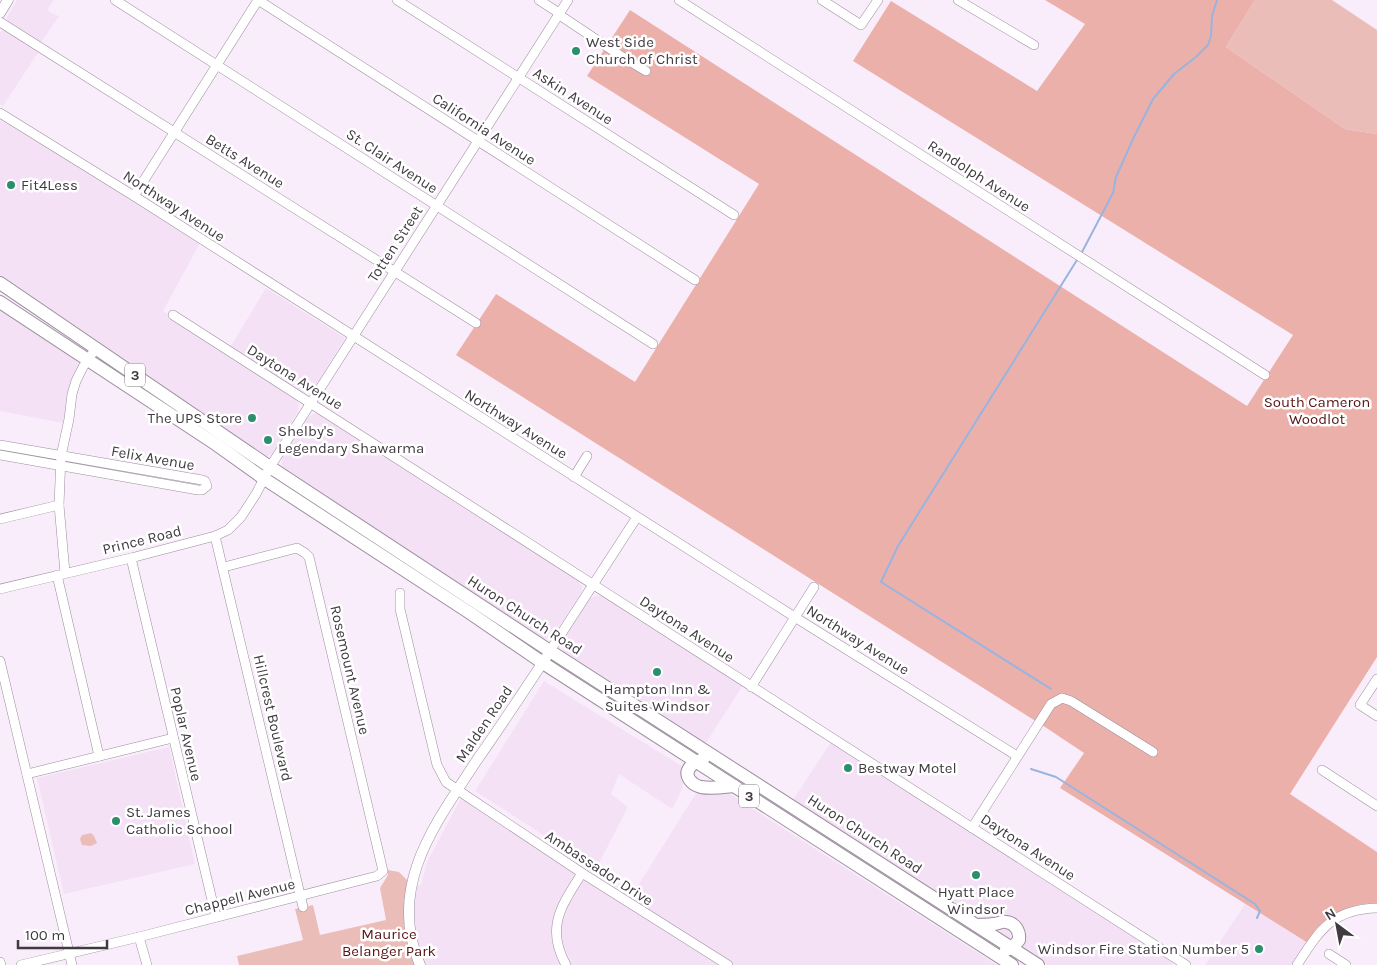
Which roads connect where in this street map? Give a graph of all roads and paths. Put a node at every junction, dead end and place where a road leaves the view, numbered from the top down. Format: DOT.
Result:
graph roads {
  1 [pos="8,0"];
  2 [pos="115,0"];
  3 [pos="258,0"];
  4 [pos="397,0"];
  5 [pos="539,0"];
  6 [pos="568,0"];
  7 [pos="679,0"];
  8 [pos="822,0"];
  9 [pos="878,0"];
  10 [pos="958,0"];
  11 [pos="0,13"];
  12 [pos="559,14"];
  13 [pos="0,22"];
  14 [pos="1034,44"];
  15 [pos="217,65"];
  16 [pos="646,71"];
  17 [pos="518,77"];
  18 [pos="0,113"];
  19 [pos="174,132"];
  20 [pos="478,141"];
  21 [pos="134,196"];
  22 [pos="436,205"];
  23 [pos="734,215"];
  24 [pos="394,271"];
  25 [pos="695,280"];
  26 [pos="0,283"];
  27 [pos="0,302"];
  28 [pos="173,315"];
  29 [pos="476,323"];
  30 [pos="353,336"];
  31 [pos="653,344"];
  32 [pos="96,348"];
  33 [pos="88,359"];
  34 [pos="1265,375"];
  35 [pos="310,403"];
  36 [pos="0,445"];
  37 [pos="0,455"];
  38 [pos="587,456"];
  39 [pos="61,460"];
  40 [pos="270,467"];
  41 [pos="574,477"];
  42 [pos="263,478"];
  43 [pos="59,505"];
  44 [pos="637,517"];
  45 [pos="0,519"];
  46 [pos="215,536"];
  47 [pos="131,558"];
  48 [pos="224,567"];
  49 [pos="61,574"];
  50 [pos="593,586"];
  51 [pos="814,587"];
  52 [pos="0,589"];
  53 [pos="400,593"];
  54 [pos="795,617"];
  55 [pos="550,651"];
  56 [pos="0,661"];
  57 [pos="543,663"];
  58 [pos="1377,679"];
  59 [pos="751,687"];
  60 [pos="1377,716"];
  61 [pos="173,738"];
  62 [pos="1152,752"];
  63 [pos="710,754"];
  64 [pos="99,756"];
  65 [pos="1017,756"];
  66 [pos="697,762"];
  67 [pos="1322,770"];
  68 [pos="27,774"];
  69 [pos="734,786"];
  70 [pos="458,790"];
  71 [pos="1377,806"];
  72 [pos="972,828"];
  73 [pos="582,873"];
  74 [pos="377,876"];
  75 [pos="301,896"];
  76 [pos="303,906"];
  77 [pos="1377,908"];
  78 [pos="216,917"];
  79 [pos="975,924"];
  80 [pos="140,937"];
  81 [pos="981,945"];
  82 [pos="1012,948"];
  83 [pos="70,954"];
  84 [pos="1329,954"];
  85 [pos="21,965"];
  86 [pos="72,965"];
  87 [pos="147,965"];
  88 [pos="420,965"];
  89 [pos="566,965"];
  90 [pos="728,965"];
  91 [pos="1012,965"];
  92 [pos="1038,965"];
  93 [pos="1186,965"];
  94 [pos="1297,965"];
  95 [pos="1346,965"];
  1 -- 11 [label="main road"];
  2 -- 15 [label="street, St. Clair Avenue"];
  3 -- 15 [label="street"];
  3 -- 20 [label="street, California Avenue"];
  4 -- 17 [label="street, Askin Avenue"];
  5 -- 12 [label="street"];
  6 -- 12 [label="street, Totten Street"];
  7 -- 34 [label="street, Randolph Avenue"];
  8 -- 9 [label="street"];
  10 -- 14 [label="street"];
  12 -- 16 [label="street"];
  12 -- 17 [label="street, Totten Street"];
  13 -- 19 [label="street, Betts Avenue"];
  15 -- 19 [label="street"];
  15 -- 22 [label="street, St. Clair Avenue"];
  17 -- 20 [label="street, Totten Street"];
  17 -- 23 [label="street, Askin Avenue"];
  18 -- 21 [label="street, Northway Avenue"];
  19 -- 21 [label="street"];
  19 -- 24 [label="street, Betts Avenue"];
  20 -- 22 [label="street, Totten Street"];
  20 -- 25 [label="street, California Avenue"];
  21 -- 30 [label="street, Northway Avenue"];
  22 -- 24 [label="street, Totten Street"];
  22 -- 31 [label="street, St. Clair Avenue"];
  24 -- 29 [label="street, Betts Avenue"];
  24 -- 30 [label="street, Totten Street"];
  26 -- 32 [label="highway, Huron Church Road / 3"];
  27 -- 33 [label="highway, Huron Church Road / 3"];
  28 -- 35 [label="street, Daytona Avenue"];
  30 -- 35 [label="street, Totten Street"];
  30 -- 41 [label="street, Northway Avenue"];
  32 -- 33 [label="street"];
  32 -- 40 [label="highway, Huron Church Road / 3"];
  33 -- 39 [label="street"];
  33 -- 42 [label="highway, Huron Church Road / 3"];
  35 -- 40 [label="street, Totten Street"];
  35 -- 50 [label="street, Daytona Avenue"];
  36 -- 39 [label="street, Felix Avenue"];
  37 -- 39 [label="street, Felix Avenue"];
  38 -- 41 [label="street"];
  39 -- 39 [label="street, Felix Avenue"];
  39 -- 43 [label="street"];
  40 -- 42 [label="street, Totten Street"];
  40 -- 55 [label="highway, Huron Church Road / 3"];
  41 -- 44 [label="street, Northway Avenue"];
  42 -- 46 [label="street, Prince Road"];
  42 -- 57 [label="highway, Huron Church Road / 3"];
  43 -- 45 [label="street"];
  43 -- 49 [label="street"];
  44 -- 50 [label="street, Malden Road"];
  44 -- 54 [label="street, Northway Avenue"];
  46 -- 47 [label="street, Prince Road"];
  46 -- 48 [label="street, Hillcrest Boulevard"];
  47 -- 49 [label="street, Prince Road"];
  47 -- 61 [label="street, Poplar Avenue"];
  48 -- 74 [label="street, Rosemount Avenue"];
  48 -- 75 [label="street, Hillcrest Boulevard"];
  49 -- 52 [label="street, Prince Road"];
  49 -- 64 [label="street"];
  50 -- 55 [label="street, Malden Road"];
  50 -- 59 [label="street, Daytona Avenue"];
  51 -- 54 [label="street"];
  53 -- 70 [label="street, Ambassador Drive"];
  54 -- 59 [label="street"];
  54 -- 65 [label="street, Northway Avenue"];
  55 -- 57 [label="main road, Malden Road"];
  55 -- 63 [label="highway, Huron Church Road / 3"];
  56 -- 68 [label="street"];
  57 -- 66 [label="highway, Huron Church Road / 3"];
  57 -- 70 [label="main road, Malden Road"];
  58 -- 60 [label="street"];
  59 -- 72 [label="street, Daytona Avenue"];
  61 -- 64 [label="street"];
  61 -- 78 [label="street, Poplar Avenue"];
  62 -- 65 [label="street"];
  63 -- 66 [label="highway"];
  63 -- 79 [label="highway, Huron Church Road / 3"];
  64 -- 68 [label="street"];
  65 -- 72 [label="street"];
  66 -- 69 [label="highway, Huron Church Road / 3"];
  66 -- 69 [label="highway"];
  67 -- 71 [label="street"];
  68 -- 83 [label="street"];
  69 -- 81 [label="highway, Huron Church Road / 3"];
  70 -- 73 [label="street, Ambassador Drive"];
  70 -- 88 [label="main road, Malden Road"];
  72 -- 93 [label="street, Daytona Avenue"];
  73 -- 89 [label="street"];
  73 -- 90 [label="street, Ambassador Drive"];
  74 -- 75 [label="street, Chappell Avenue"];
  75 -- 76 [label="street, Hillcrest Boulevard"];
  75 -- 78 [label="street, Chappell Avenue"];
  77 -- 94 [label="street"];
  78 -- 80 [label="street, Chappell Avenue"];
  79 -- 82 [label="highway, Huron Church Road / 3"];
  79 -- 82 [label="highway"];
  80 -- 83 [label="street, Chappell Avenue"];
  80 -- 87 [label="street"];
  81 -- 82 [label="highway"];
  81 -- 91 [label="highway, Huron Church Road / 3"];
  82 -- 92 [label="highway, Huron Church Road / 3"];
  83 -- 85 [label="street, Chappell Avenue"];
  83 -- 86 [label="street"];
  84 -- 95 [label="street"];
}
